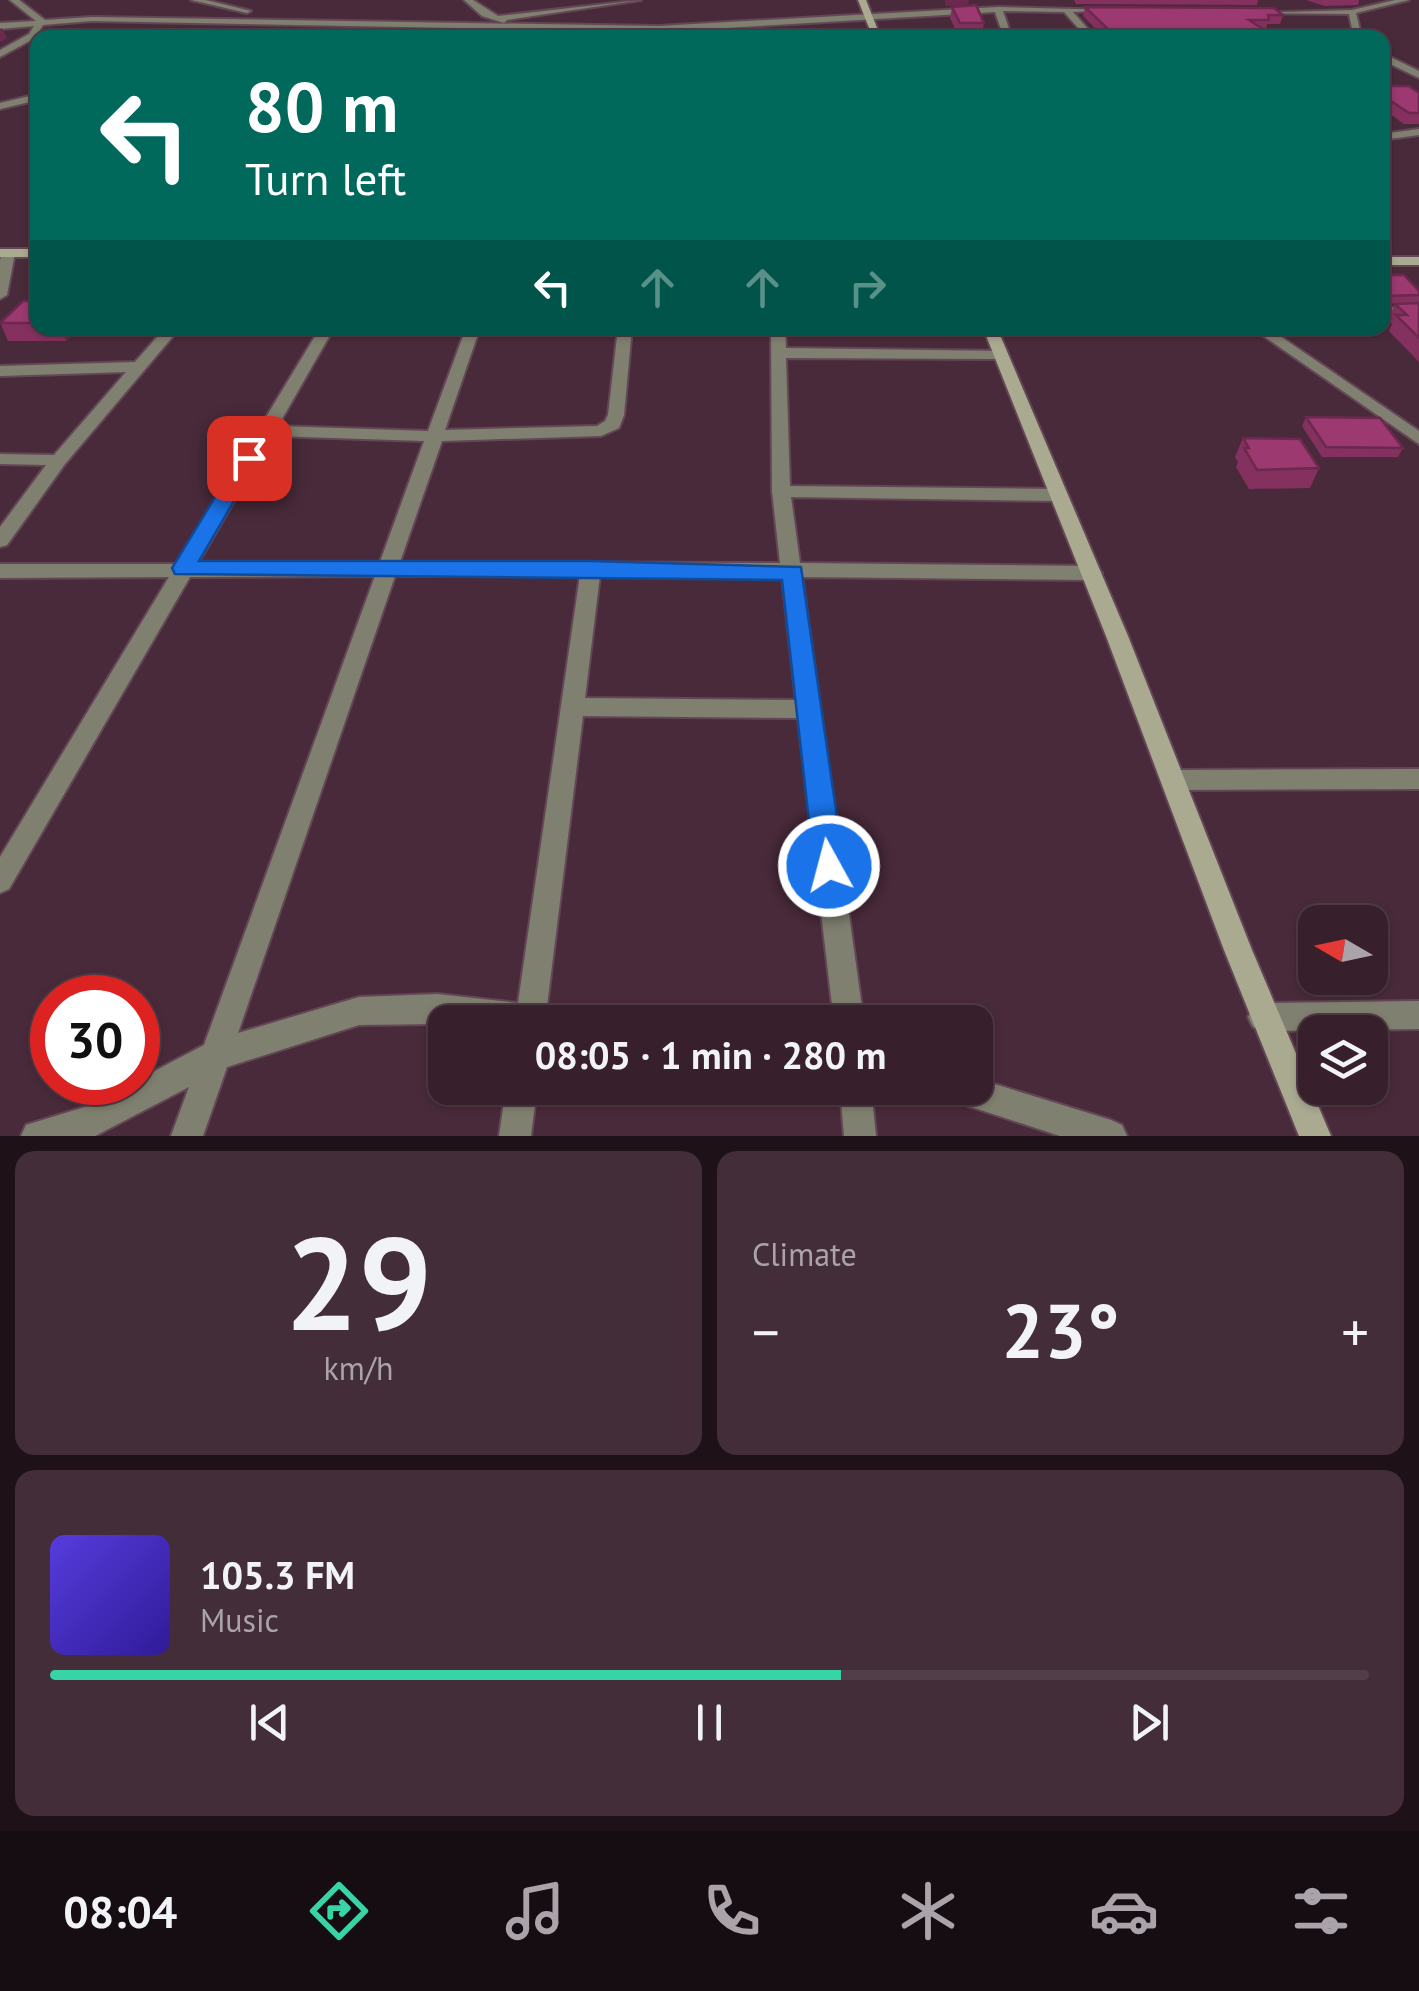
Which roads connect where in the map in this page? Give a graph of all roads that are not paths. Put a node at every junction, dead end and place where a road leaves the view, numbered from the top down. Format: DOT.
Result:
graph roads {
  1 [pos="14,0"];
  2 [pos="195,0"];
  3 [pos="468,0"];
  4 [pos="638,0"];
  5 [pos="862,0"];
  6 [pos="1405,0"];
  7 [pos="620,1"];
  8 [pos="998,9"];
  9 [pos="1066,10"];
  10 [pos="1116,10"];
  11 [pos="1352,12"];
  12 [pos="1247,14"];
  13 [pos="869,16"];
  14 [pos="494,18"];
  15 [pos="41,21"];
  16 [pos="292,21"];
  17 [pos="0,26"];
  18 [pos="659,29"];
  19 [pos="36,30"];
  20 [pos="336,30"];
  21 [pos="533,30"];
  22 [pos="874,30"];
  23 [pos="1005,30"];
  24 [pos="1085,30"];
  25 [pos="1356,30"];
  26 [pos="30,37"];
  27 [pos="0,54"];
  28 [pos="1390,60"];
  29 [pos="1419,75"];
  30 [pos="30,98"];
  31 [pos="0,106"];
  32 [pos="1419,132"];
  33 [pos="1390,136"];
  34 [pos="4,253"];
  35 [pos="30,253"];
  36 [pos="1390,261"];
  37 [pos="1419,261"];
  38 [pos="0,295"];
  39 [pos="1419,311"];
  40 [pos="1390,312"];
  41 [pos="167,335"];
  42 [pos="322,335"];
  43 [pos="470,335"];
  44 [pos="624,335"];
  45 [pos="778,335"];
  46 [pos="992,335"];
  47 [pos="1268,335"];
  48 [pos="778,354"];
  49 [pos="999,354"];
  50 [pos="142,367"];
  51 [pos="0,371"];
  52 [pos="265,431"];
  53 [pos="433,436"];
  54 [pos="1419,440"];
  55 [pos="0,459"];
  56 [pos="59,460"];
  57 [pos="780,491"];
  58 [pos="1056,495"];
  59 [pos="0,541"];
  60 [pos="184,568"];
  61 [pos="386,568"];
  62 [pos="591,568"];
  63 [pos="0,571"];
  64 [pos="793,572"];
  65 [pos="1092,573"];
  66 [pos="572,707"];
  67 [pos="810,710"];
  68 [pos="1419,779"];
  69 [pos="1174,780"];
  70 [pos="0,881"];
  71 [pos="532,1005"];
  72 [pos="846,1005"];
  73 [pos="428,1008"];
  74 [pos="1419,1015"];
  75 [pos="1263,1017"];
  76 [pos="217,1054"];
  77 [pos="993,1099"];
  78 [pos="520,1105"];
  79 [pos="857,1105"];
  80 [pos="37,1136"];
  81 [pos="188,1136"];
  82 [pos="516,1136"];
  83 [pos="860,1136"];
  84 [pos="1112,1136"];
  85 [pos="1315,1136"];
  1 -- 15 [label="street"];
  2 -- 16 [label="street"];
  3 -- 14 [label="street"];
  4 -- 7 [label="street"];
  5 -- 13 [label="street"];
  6 -- 11 [label="street"];
  7 -- 14 [label="street"];
  7 -- 18 [label="street"];
  8 -- 9 [label="street"];
  8 -- 13 [label="street"];
  8 -- 23 [label="street"];
  9 -- 10 [label="street"];
  9 -- 24 [label="street"];
  11 -- 12 [label="street"];
  11 -- 25 [label="street"];
  13 -- 18 [label="street"];
  13 -- 22 [label="street"];
  14 -- 21 [label="street"];
  15 -- 16 [label="street"];
  15 -- 17 [label="street"];
  15 -- 19 [label="street"];
  16 -- 20 [label="street"];
  16 -- 21 [label="street"];
  18 -- 21 [label="street"];
  26 -- 27 [label="street"];
  28 -- 29 [label="street"];
  30 -- 31 [label="street"];
  32 -- 33 [label="street"];
  34 -- 35 [label="street"];
  34 -- 38 [label="street"];
  36 -- 37 [label="street"];
  39 -- 40 [label="street"];
  41 -- 50 [label="street"];
  42 -- 52 [label="street"];
  43 -- 53 [label="street"];
  44 -- 53 [label="street"];
  45 -- 48 [label="street"];
  46 -- 49 [label="street"];
  47 -- 54 [label="street"];
  48 -- 49 [label="street"];
  48 -- 57 [label="street"];
  49 -- 58 [label="street"];
  50 -- 51 [label="street"];
  50 -- 56 [label="street"];
  52 -- 53 [label="street"];
  52 -- 60 [label="street"];
  53 -- 61 [label="street"];
  55 -- 56 [label="street"];
  56 -- 59 [label="street"];
  57 -- 58 [label="street"];
  57 -- 64 [label="street"];
  58 -- 65 [label="street"];
  60 -- 61 [label="street"];
  60 -- 63 [label="street"];
  60 -- 70 [label="street"];
  61 -- 62 [label="street"];
  61 -- 76 [label="street"];
  62 -- 64 [label="street"];
  62 -- 66 [label="street"];
  64 -- 65 [label="street"];
  64 -- 67 [label="street"];
  65 -- 69 [label="street"];
  66 -- 67 [label="street"];
  66 -- 71 [label="street"];
  67 -- 72 [label="street"];
  68 -- 69 [label="street"];
  69 -- 75 [label="street"];
  73 -- 76 [label="street"];
  74 -- 75 [label="street"];
  75 -- 85 [label="street"];
  76 -- 80 [label="street"];
  76 -- 81 [label="street"];
  77 -- 84 [label="street"];
  78 -- 82 [label="street"];
  79 -- 83 [label="street"];
}
